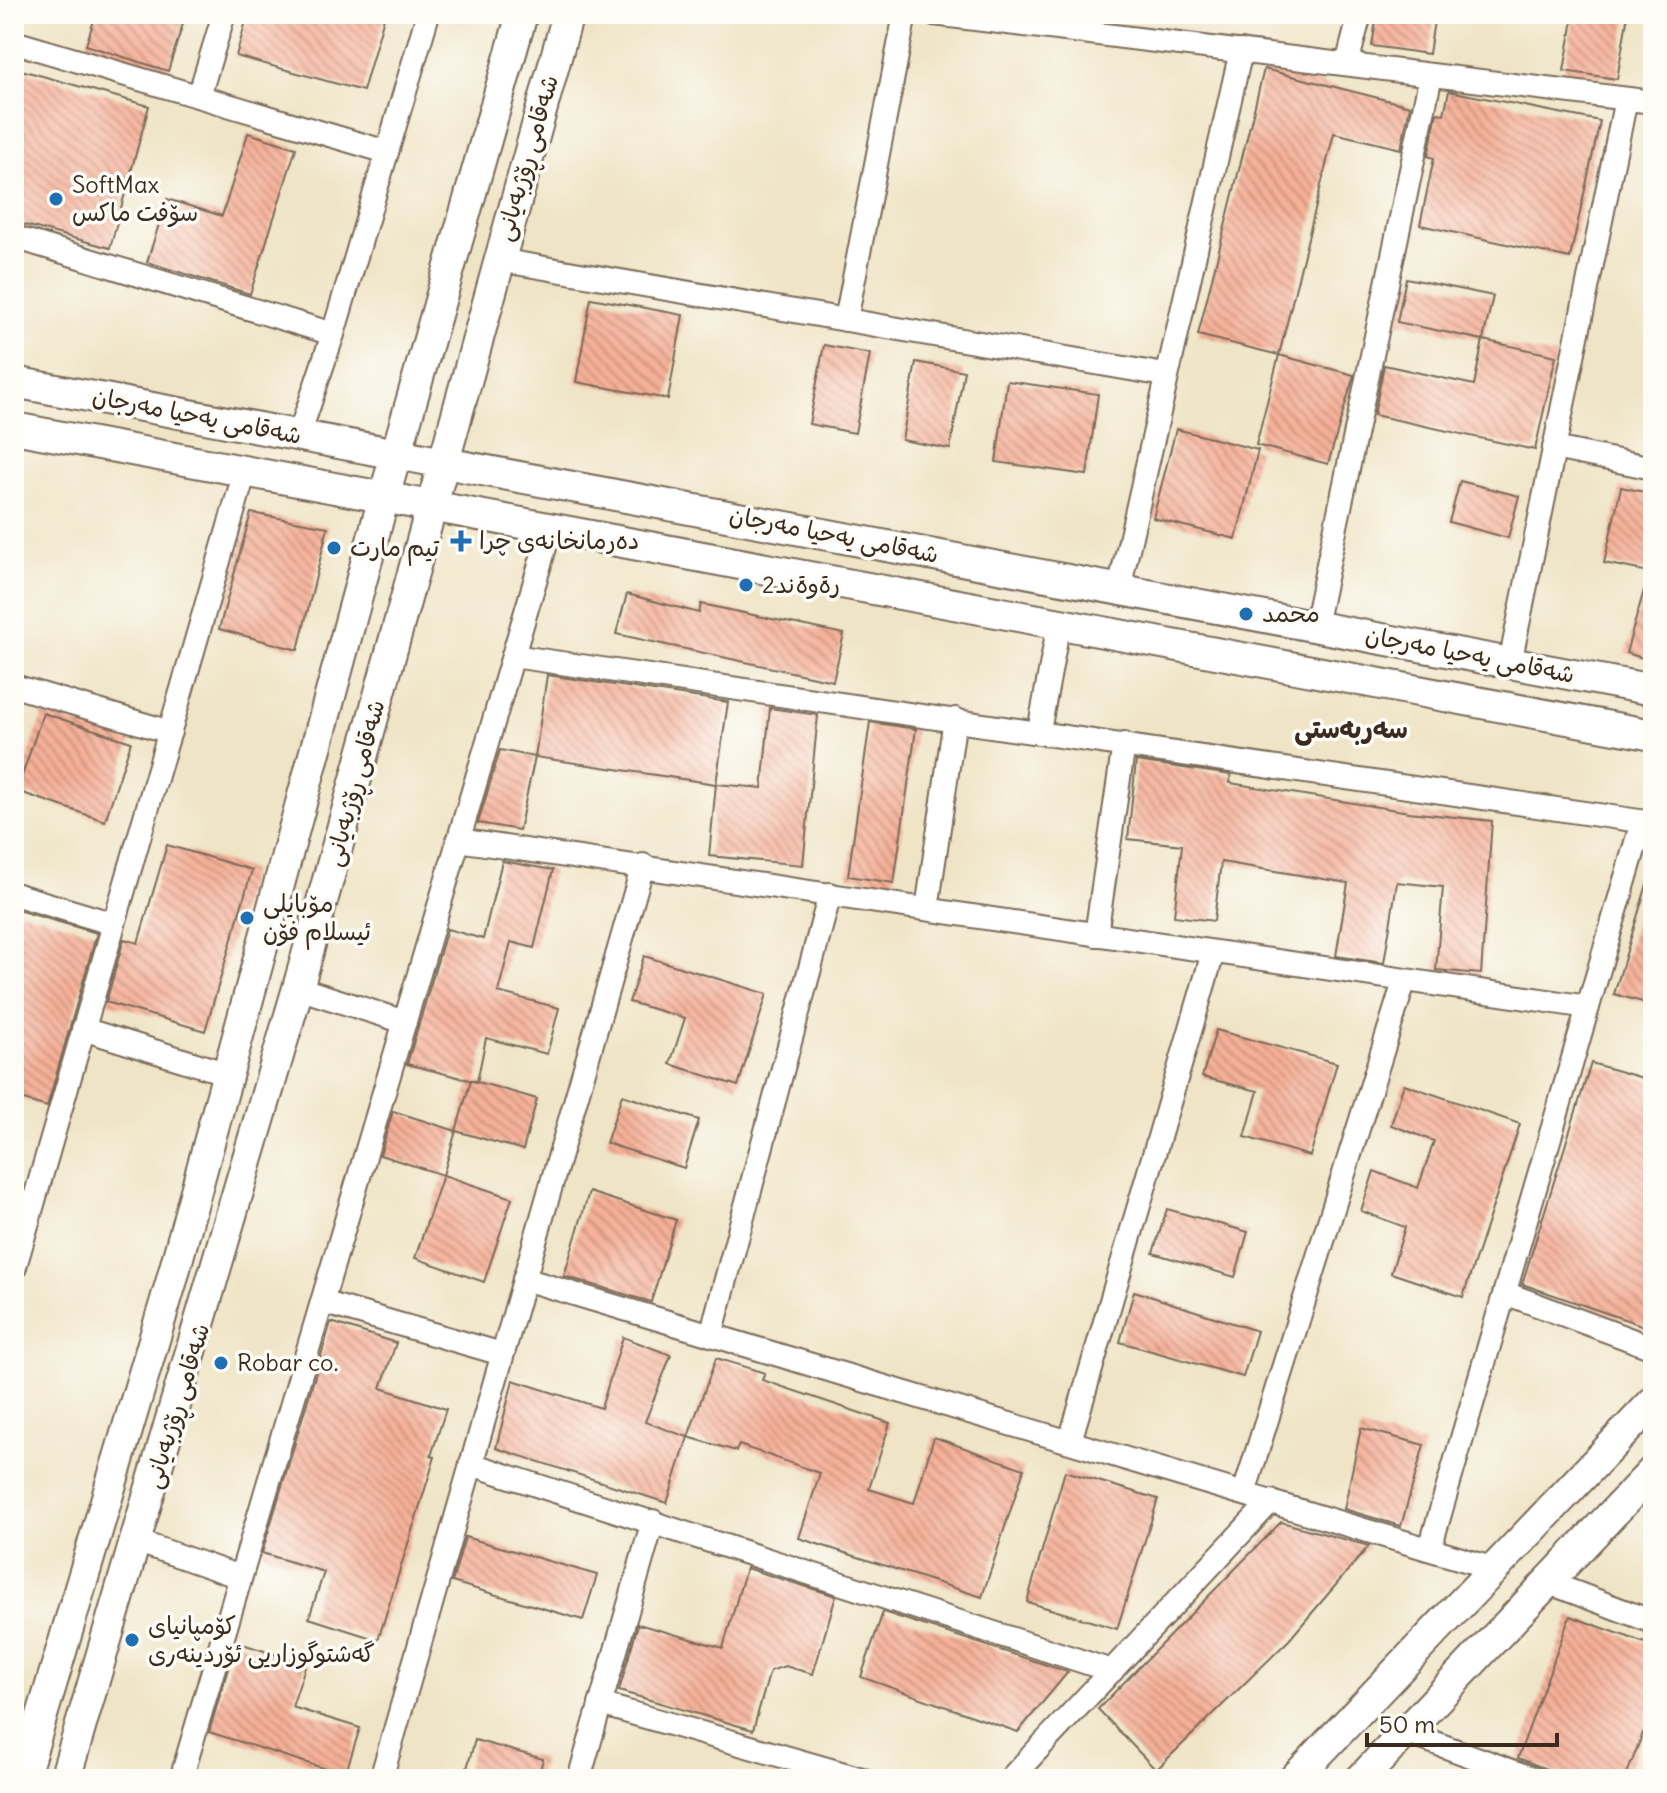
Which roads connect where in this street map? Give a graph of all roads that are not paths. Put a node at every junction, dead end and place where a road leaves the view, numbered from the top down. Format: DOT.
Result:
graph roads {
  1 [pos="224,14"];
  2 [pos="428,14"];
  3 [pos="522,14"];
  4 [pos="568,14"];
  5 [pos="905,14"];
  6 [pos="934,14"];
  7 [pos="1360,14"];
  8 [pos="14,42"];
  9 [pos="1241,51"];
  10 [pos="1347,64"];
  11 [pos="1431,75"];
  12 [pos="199,96"];
  13 [pos="1626,99"];
  14 [pos="1653,102"];
  15 [pos="387,152"];
  16 [pos="14,237"];
  17 [pos="499,260"];
  18 [pos="846,320"];
  19 [pos="333,334"];
  20 [pos="1165,375"];
  21 [pos="14,382"];
  22 [pos="14,428"];
  23 [pos="299,435"];
  24 [pos="1554,448"];
  25 [pos="396,453"];
  26 [pos="444,462"];
  27 [pos="1653,468"];
  28 [pos="245,471"];
  29 [pos="384,497"];
  30 [pos="431,506"];
  31 [pos="551,527"];
  32 [pos="1119,589"];
  33 [pos="1236,611"];
  34 [pos="1059,623"];
  35 [pos="1315,626"];
  36 [pos="1226,654"];
  37 [pos="513,656"];
  38 [pos="1510,663"];
  39 [pos="14,686"];
  40 [pos="1653,690"];
  41 [pos="955,719"];
  42 [pos="1039,731"];
  43 [pos="170,732"];
  44 [pos="1653,735"];
  45 [pos="1124,744"];
  46 [pos="1647,822"];
  47 [pos="458,840"];
  48 [pos="643,865"];
  49 [pos="14,894"];
  50 [pos="830,894"];
  51 [pos="927,909"];
  52 [pos="114,924"];
  53 [pos="1096,935"];
  54 [pos="1213,953"];
  55 [pos="1404,982"];
  56 [pos="298,988"];
  57 [pos="1588,1007"];
  58 [pos="405,1022"];
  59 [pos="83,1029"];
  60 [pos="228,1074"];
  61 [pos="14,1270"];
  62 [pos="524,1279"];
  63 [pos="171,1283"];
  64 [pos="1505,1293"];
  65 [pos="211,1294"];
  66 [pos="322,1302"];
  67 [pos="711,1335"];
  68 [pos="1653,1348"];
  69 [pos="502,1354"];
  70 [pos="1653,1402"];
  71 [pos="1070,1441"];
  72 [pos="471,1464"];
  73 [pos="1653,1471"];
  74 [pos="1244,1493"];
  75 [pos="1271,1501"];
  76 [pos="653,1521"];
  77 [pos="136,1541"];
  78 [pos="1430,1548"];
  79 [pos="1495,1569"];
  80 [pos="240,1577"];
  81 [pos="1547,1582"];
  82 [pos="1653,1622"];
  83 [pos="1428,1638"];
  84 [pos="1112,1671"];
  85 [pos="1462,1672"];
  86 [pos="600,1704"];
  87 [pos="1405,1732"];
  88 [pos="23,1779"];
  89 [pos="65,1779"];
  90 [pos="181,1779"];
  91 [pos="381,1779"];
  92 [pos="579,1779"];
  93 [pos="862,1779"];
  94 [pos="1010,1779"];
  95 [pos="1294,1779"];
  96 [pos="1361,1779"];
  97 [pos="1534,1779"];
  1 -- 12 [label="street"];
  2 -- 15 [label="street"];
  3 -- 25 [label="street, شەقامی ڕۆژبەیانی"];
  4 -- 17 [label="street, شەقامی ڕۆژبەیانی"];
  5 -- 18 [label="street"];
  6 -- 9 [label="street"];
  7 -- 10 [label="street"];
  8 -- 12 [label="street"];
  9 -- 10 [label="street"];
  9 -- 20 [label="street"];
  10 -- 11 [label="street"];
  11 -- 13 [label="street"];
  11 -- 35 [label="street"];
  12 -- 15 [label="street"];
  13 -- 14 [label="street"];
  13 -- 24 [label="street"];
  15 -- 19 [label="street"];
  16 -- 19 [label="street"];
  17 -- 18 [label="street"];
  17 -- 26 [label="street, شەقامی ڕۆژبەیانی"];
  18 -- 20 [label="street"];
  19 -- 23 [label="street"];
  20 -- 32 [label="street"];
  21 -- 23 [label="street, شەقامی یەحیا مەرجان"];
  22 -- 28 [label="street, شەقامی یەحیا مەرجان"];
  23 -- 25 [label="street, شەقامی یەحیا مەرجان"];
  24 -- 27 [label="street"];
  24 -- 38 [label="street"];
  25 -- 26 [label="street, شەقامی یەحیا مەرجان"];
  25 -- 29 [label="street, شەقامی ڕۆژبەیانی"];
  26 -- 30 [label="street, شەقامی ڕۆژبەیانی"];
  26 -- 32 [label="street, شەقامی یەحیا مەرجان"];
  28 -- 29 [label="street, شەقامی یەحیا مەرجان"];
  28 -- 43 [label="street"];
  29 -- 30 [label="street, شەقامی یەحیا مەرجان"];
  29 -- 60 [label="street, شەقامی ڕۆژبەیانی"];
  30 -- 31 [label="street, شەقامی یەحیا مەرجان"];
  30 -- 56 [label="street, شەقامی ڕۆژبەیانی"];
  31 -- 34 [label="street, شەقامی یەحیا مەرجان"];
  31 -- 37 [label="street"];
  32 -- 33 [label="street, شەقامی یەحیا مەرجان"];
  33 -- 35 [label="street, شەقامی یەحیا مەرجان"];
  33 -- 36 [label="street"];
  34 -- 36 [label="street, شەقامی یەحیا مەرجان"];
  34 -- 42 [label="street"];
  35 -- 38 [label="street, شەقامی یەحیا مەرجان"];
  36 -- 44 [label="street, شەقامی یەحیا مەرجان"];
  37 -- 41 [label="street"];
  37 -- 47 [label="street"];
  38 -- 40 [label="street, شەقامی یەحیا مەرجان"];
  39 -- 43 [label="street"];
  41 -- 42 [label="street"];
  41 -- 51 [label="street"];
  42 -- 45 [label="street"];
  43 -- 52 [label="street"];
  45 -- 46 [label="street"];
  45 -- 53 [label="street"];
  46 -- 57 [label="street"];
  47 -- 48 [label="street"];
  47 -- 58 [label="street"];
  48 -- 50 [label="street"];
  48 -- 62 [label="street"];
  49 -- 52 [label="street"];
  50 -- 51 [label="street"];
  50 -- 67 [label="street"];
  51 -- 53 [label="street"];
  52 -- 59 [label="street"];
  53 -- 54 [label="street"];
  54 -- 55 [label="street"];
  54 -- 71 [label="street"];
  55 -- 57 [label="street"];
  55 -- 74 [label="street"];
  56 -- 58 [label="street"];
  56 -- 65 [label="street, شەقامی ڕۆژبەیانی"];
  57 -- 64 [label="street"];
  58 -- 66 [label="street"];
  59 -- 60 [label="street"];
  59 -- 61 [label="street"];
  60 -- 63 [label="street, شەقامی ڕۆژبەیانی"];
  62 -- 67 [label="street"];
  62 -- 69 [label="street"];
  63 -- 65 [label="street"];
  63 -- 88 [label="street, شەقامی ڕۆژبەیانی"];
  64 -- 68 [label="street"];
  64 -- 78 [label="street"];
  65 -- 77 [label="street, شەقامی ڕۆژبەیانی"];
  66 -- 69 [label="street"];
  66 -- 80 [label="street"];
  67 -- 71 [label="street"];
  69 -- 72 [label="street"];
  70 -- 79 [label="street"];
  71 -- 74 [label="street"];
  72 -- 76 [label="street"];
  72 -- 91 [label="street"];
  73 -- 81 [label="street"];
  74 -- 75 [label="street"];
  75 -- 78 [label="street"];
  75 -- 84 [label="street"];
  76 -- 84 [label="street"];
  76 -- 86 [label="street"];
  77 -- 80 [label="street"];
  77 -- 89 [label="street, شەقامی ڕۆژبەیانی"];
  78 -- 79 [label="street"];
  79 -- 83 [label="street"];
  80 -- 90 [label="street"];
  81 -- 82 [label="street"];
  81 -- 85 [label="street"];
  83 -- 85 [label="street"];
  83 -- 95 [label="street"];
  84 -- 94 [label="street"];
  85 -- 87 [label="street"];
  86 -- 92 [label="street"];
  86 -- 93 [label="street"];
  87 -- 96 [label="street"];
  87 -- 97 [label="street"];
}
